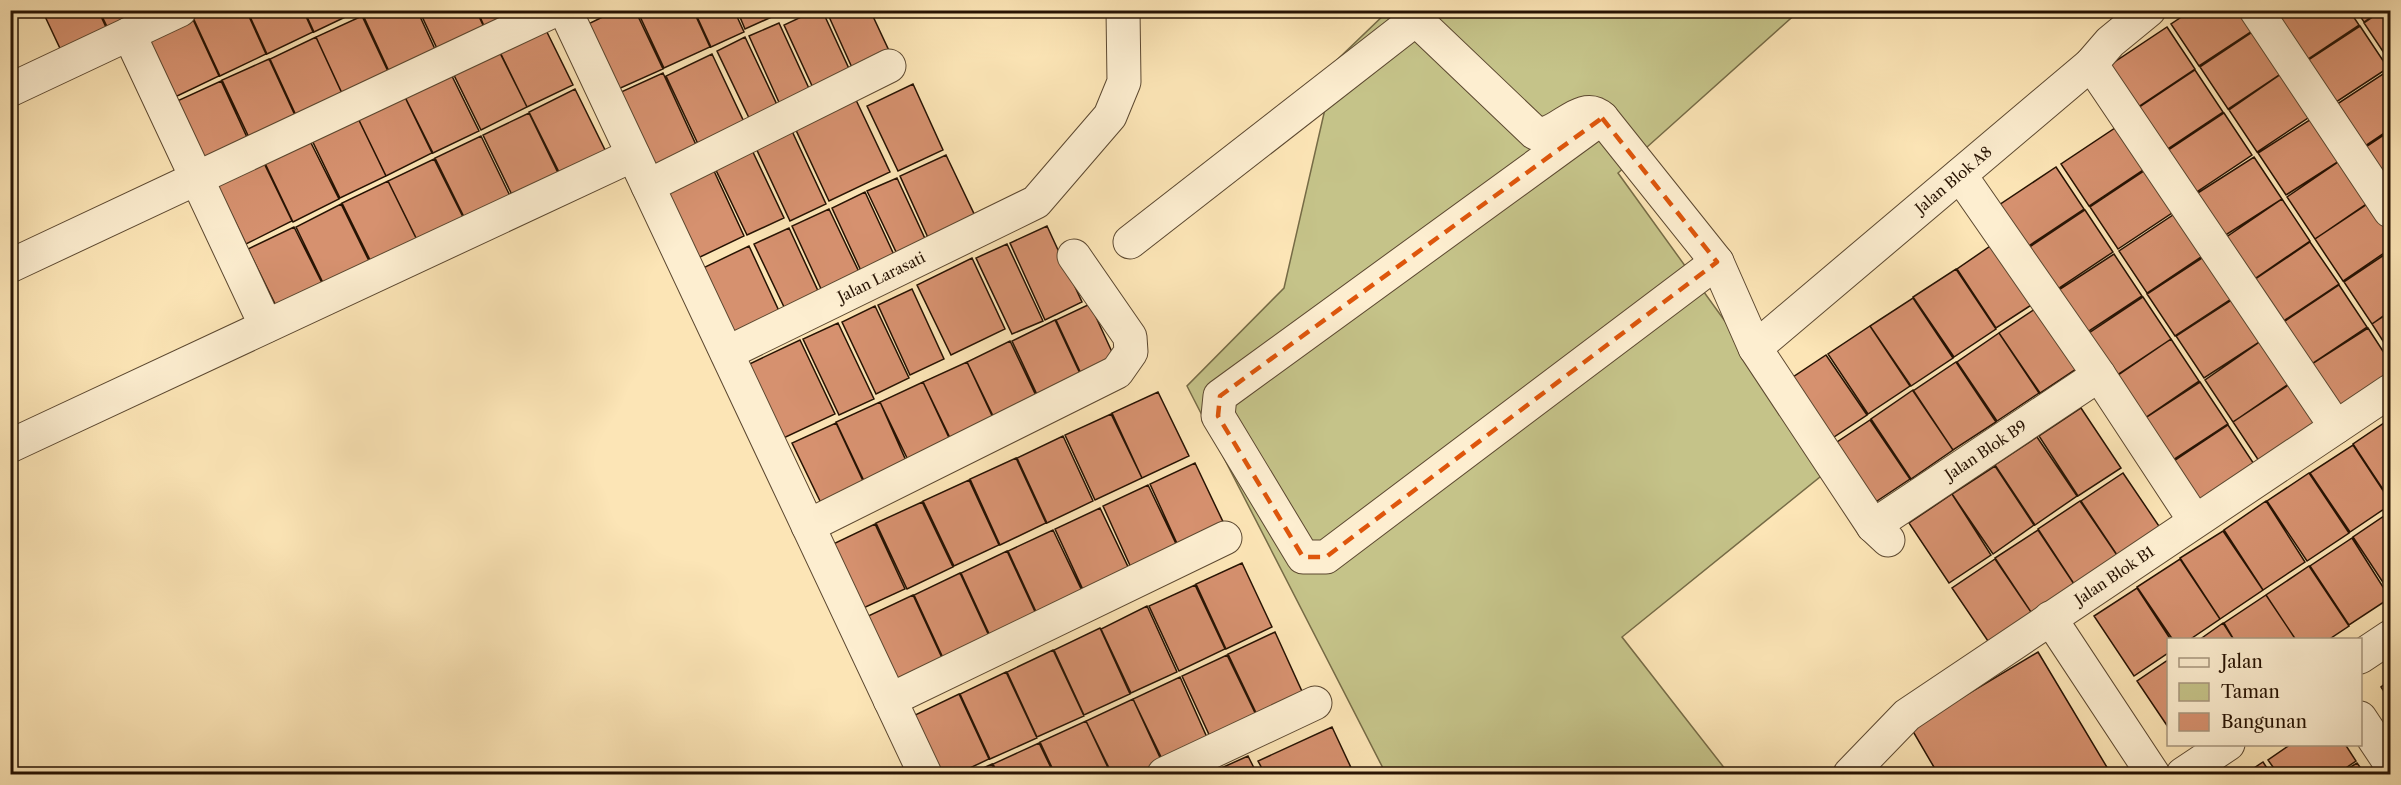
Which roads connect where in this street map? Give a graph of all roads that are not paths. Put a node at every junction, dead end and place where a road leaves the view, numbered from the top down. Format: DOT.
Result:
graph roads {
  1 [pos="180,10"];
  2 [pos="555,10"];
  3 [pos="565,10"];
  4 [pos="1123,10"];
  5 [pos="2149,10"];
  6 [pos="2256,10"];
  7 [pos="1410,15"];
  8 [pos="129,34"];
  9 [pos="2091,64"];
  10 [pos="889,66"];
  11 [pos="10,90"];
  12 [pos="1602,118"];
  13 [pos="633,155"];
  14 [pos="1960,175"];
  15 [pos="198,177"];
  16 [pos="648,186"];
  17 [pos="2391,211"];
  18 [pos="1130,242"];
  19 [pos="1074,256"];
  20 [pos="1717,262"];
  21 [pos="10,266"];
  22 [pos="266,326"];
  23 [pos="1755,348"];
  24 [pos="727,353"];
  25 [pos="2099,375"];
  26 [pos="2391,391"];
  27 [pos="2336,427"];
  28 [pos="10,446"];
  29 [pos="2195,521"];
  30 [pos="808,526"];
  31 [pos="1225,538"];
  32 [pos="2050,618"];
  33 [pos="2391,637"];
  34 [pos="2362,656"];
  35 [pos="890,700"];
  36 [pos="1315,703"];
  37 [pos="2362,720"];
  38 [pos="2225,746"];
  39 [pos="2391,763"];
  40 [pos="925,774"];
  41 [pos="1164,774"];
  42 [pos="1850,774"];
  43 [pos="2153,774"];
  44 [pos="2183,774"];
  1 -- 8 [label="street"];
  2 -- 15 [label="street"];
  3 -- 13 [label="street"];
  4 -- 24 [label="street, Jalan Larasati"];
  5 -- 9 [label="street, Jalan Blok A8"];
  6 -- 17 [label="street"];
  7 -- 12 [label="street"];
  7 -- 18 [label="street"];
  8 -- 11 [label="street"];
  8 -- 15 [label="street"];
  9 -- 14 [label="street, Jalan Blok A8"];
  9 -- 27 [label="street"];
  10 -- 16 [label="street"];
  12 -- 20 [label="street"];
  12 -- 20 [label="street"];
  13 -- 16 [label="street"];
  13 -- 22 [label="street"];
  14 -- 23 [label="street, Jalan Blok A8"];
  14 -- 25 [label="street"];
  15 -- 21 [label="street"];
  15 -- 22 [label="street"];
  16 -- 24 [label="street"];
  19 -- 30 [label="street"];
  20 -- 23 [label="street"];
  22 -- 28 [label="street"];
  23 -- 25 [label="street, Jalan Blok B9"];
  24 -- 30 [label="street"];
  25 -- 29 [label="street"];
  26 -- 27 [label="street, Jalan Blok B1"];
  27 -- 29 [label="street, Jalan Blok B1"];
  29 -- 32 [label="street, Jalan Blok B1"];
  30 -- 35 [label="street"];
  31 -- 35 [label="street"];
  32 -- 42 [label="street, Jalan Blok B1"];
  32 -- 43 [label="street"];
  33 -- 34 [label="street"];
  35 -- 40 [label="street"];
  36 -- 41 [label="street"];
  37 -- 39 [label="street"];
  38 -- 44 [label="street"];
}
